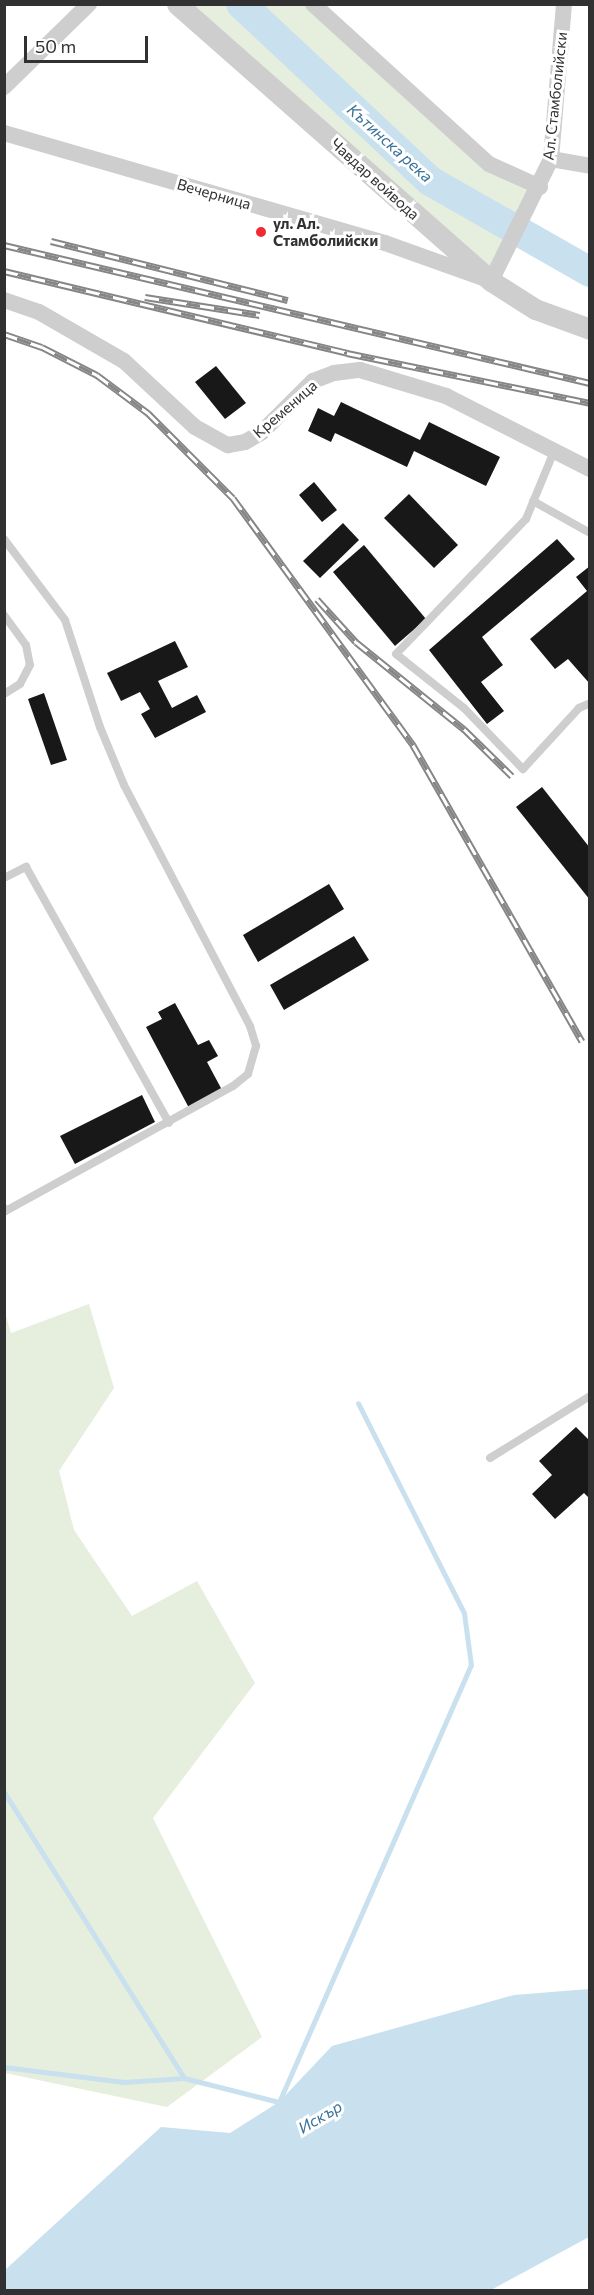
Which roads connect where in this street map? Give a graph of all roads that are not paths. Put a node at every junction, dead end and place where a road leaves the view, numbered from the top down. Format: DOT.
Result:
graph roads {
  1 [pos="89,4"];
  2 [pos="177,4"];
  3 [pos="313,4"];
  4 [pos="564,4"];
  5 [pos="4,87"];
  6 [pos="4,133"];
  7 [pos="551,159"];
  8 [pos="590,166"];
  9 [pos="540,187"];
  10 [pos="491,281"];
  11 [pos="4,300"];
  12 [pos="590,329"];
  13 [pos="555,449"];
  14 [pos="590,469"];
  15 [pos="533,501"];
  16 [pos="590,533"];
  17 [pos="4,539"];
  18 [pos="4,615"];
  19 [pos="4,694"];
  20 [pos="590,703"];
  21 [pos="4,878"];
  22 [pos="169,1123"];
  23 [pos="4,1208"];
  24 [pos="590,1396"];
  25 [pos="490,1458"];
  1 -- 5 [label="street"];
  2 -- 10 [label="street, Чавдар войвода"];
  3 -- 9 [label="street"];
  4 -- 7 [label="street, Ал. Стамболийски"];
  6 -- 10 [label="street, Вечерница"];
  7 -- 8 [label="street"];
  7 -- 9 [label="street, Ал. Стамболийски"];
  9 -- 10 [label="street, Ал. Стамболийски"];
  10 -- 12 [label="street, Чавдар войвода"];
  11 -- 13 [label="street, Кременица"];
  13 -- 14 [label="street, Кременица"];
  13 -- 15 [label="lane"];
  15 -- 16 [label="lane"];
  15 -- 20 [label="lane"];
  17 -- 22 [label="lane"];
  18 -- 19 [label="lane"];
  21 -- 22 [label="lane"];
  22 -- 23 [label="lane"];
  24 -- 25 [label="lane"];
}
